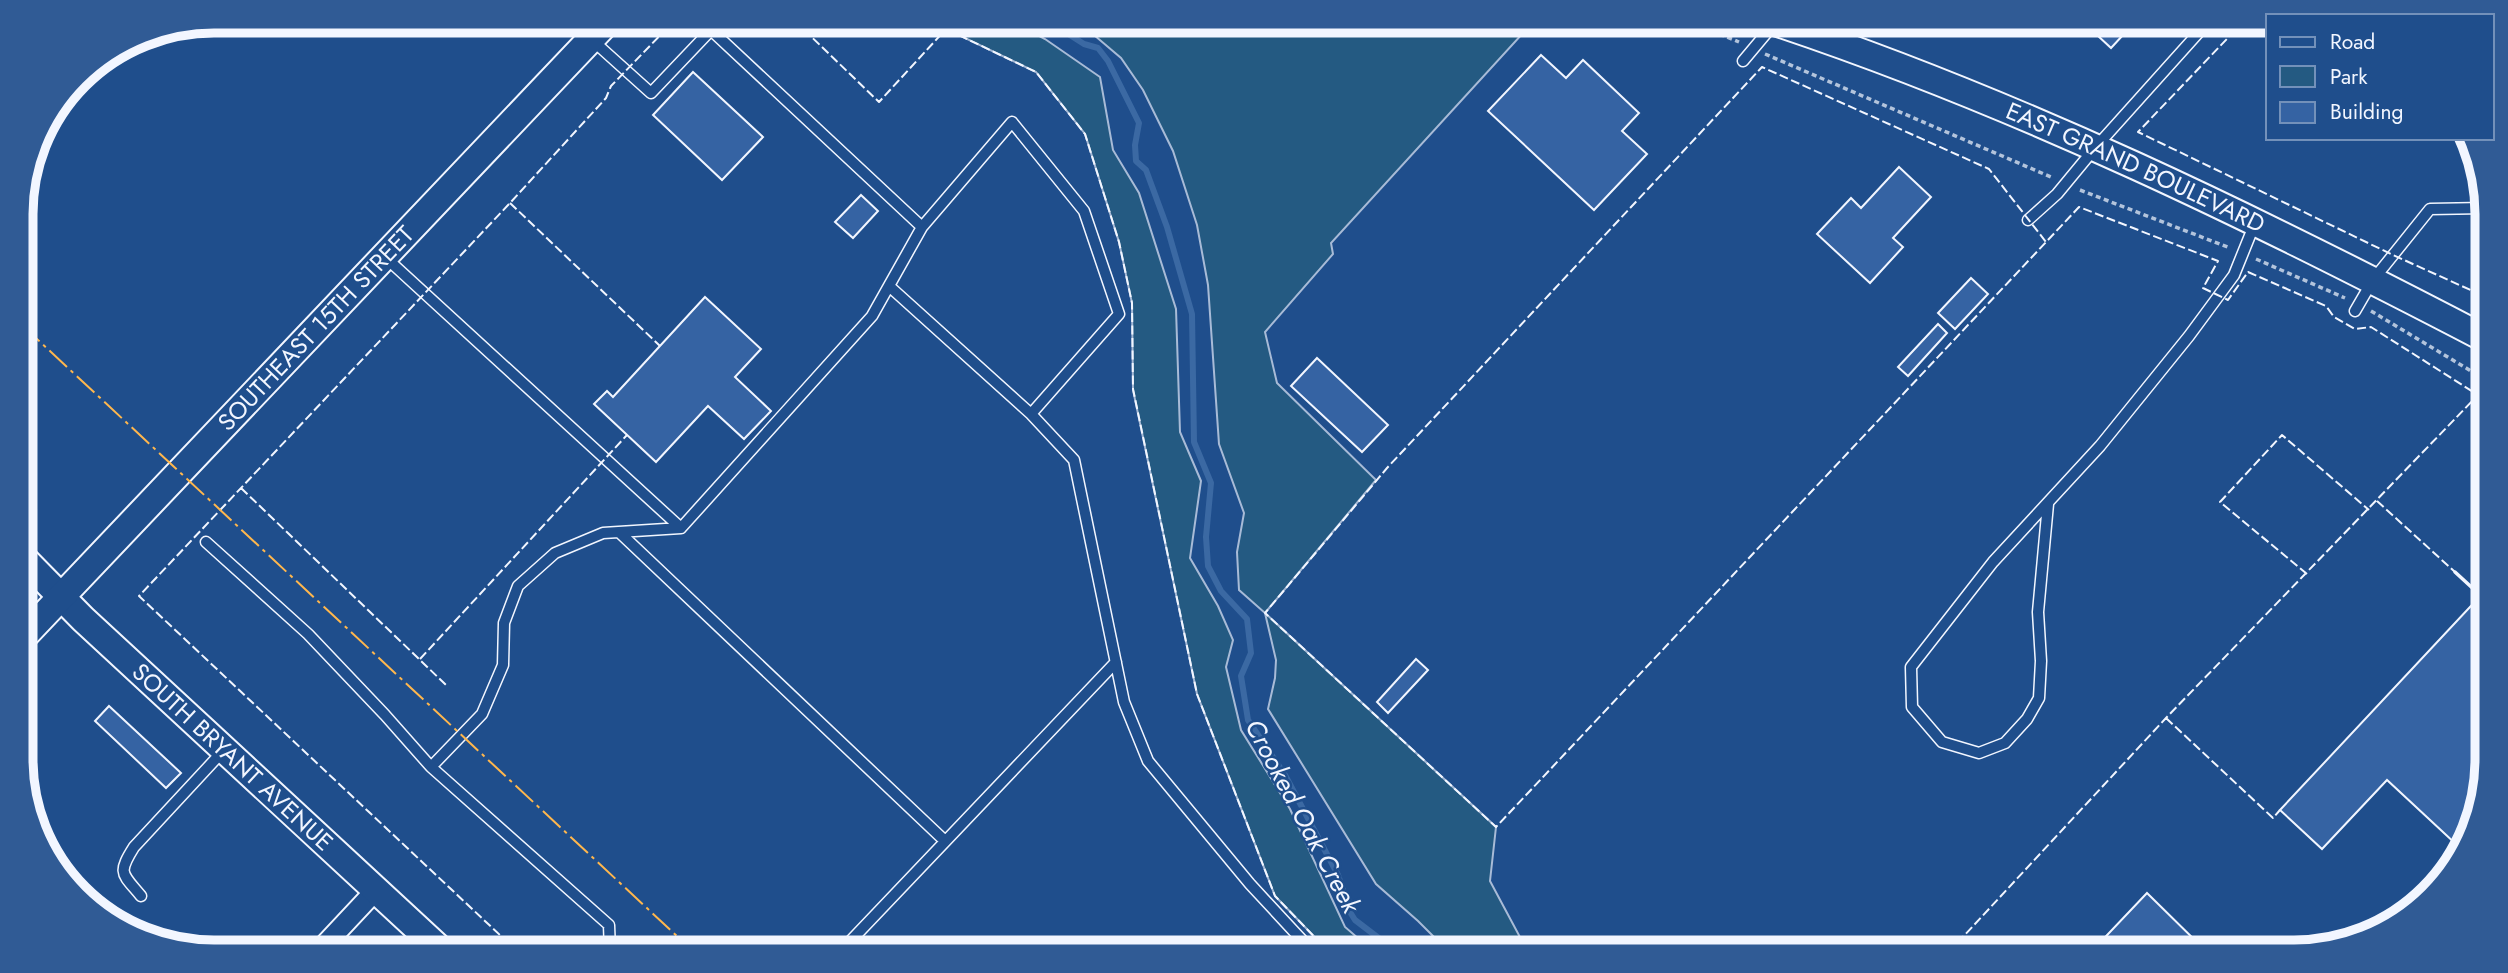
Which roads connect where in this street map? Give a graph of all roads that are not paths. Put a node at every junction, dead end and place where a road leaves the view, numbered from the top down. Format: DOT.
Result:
graph roads {
  1 [pos="1766,33"];
  2 [pos="1805,33"];
  3 [pos="2198,33"];
  4 [pos="596,34"];
  5 [pos="603,34"];
  6 [pos="707,34"];
  7 [pos="715,34"];
  8 [pos="1743,61"];
  9 [pos="2095,148"];
  10 [pos="2474,208"];
  11 [pos="2028,220"];
  12 [pos="2255,222"];
  13 [pos="922,227"];
  14 [pos="385,256"];
  15 [pos="2373,280"];
  16 [pos="889,286"];
  17 [pos="2357,308"];
  18 [pos="2475,333"];
  19 [pos="1031,414"];
  20 [pos="2048,503"];
  21 [pos="681,528"];
  22 [pos="619,533"];
  23 [pos="206,542"];
  24 [pos="33,568"];
  25 [pos="61,596"];
  26 [pos="33,626"];
  27 [pos="1116,662"];
  28 [pos="225,750"];
  29 [pos="431,767"];
  30 [pos="945,842"];
  31 [pos="376,890"];
  32 [pos="141,897"];
  33 [pos="1301,939"];
  34 [pos="329,940"];
  35 [pos="430,940"];
  36 [pos="610,940"];
  37 [pos="851,940"];
  1 -- 8 [label="lane"];
  2 -- 9 [label="street, EAST GRAND BOULEVARD"];
  3 -- 9 [label="lane"];
  4 -- 14 [label="street, SOUTHEAST 15TH STREET"];
  5 -- 6 [label="lane"];
  7 -- 13 [label="lane"];
  9 -- 11 [label="lane"];
  9 -- 12 [label="street, EAST GRAND BOULEVARD"];
  10 -- 15 [label="lane"];
  12 -- 15 [label="street, EAST GRAND BOULEVARD"];
  12 -- 20 [label="lane"];
  13 -- 16 [label="lane"];
  13 -- 19 [label="lane"];
  14 -- 21 [label="lane"];
  14 -- 25 [label="street, SOUTHEAST 15TH STREET"];
  15 -- 17 [label="lane"];
  15 -- 18 [label="street, EAST GRAND BOULEVARD"];
  16 -- 19 [label="lane"];
  16 -- 21 [label="lane"];
  19 -- 27 [label="lane"];
  20 -- 20 [label="lane"];
  21 -- 22 [label="lane"];
  22 -- 29 [label="lane"];
  22 -- 30 [label="lane"];
  23 -- 29 [label="lane"];
  24 -- 25 [label="street, SOUTH BRYANT AVENUE"];
  25 -- 26 [label="street, SOUTHEAST 15TH STREET"];
  25 -- 28 [label="street, SOUTH BRYANT AVENUE"];
  27 -- 30 [label="lane"];
  27 -- 33 [label="lane"];
  28 -- 31 [label="street, SOUTH BRYANT AVENUE"];
  28 -- 32 [label="lane"];
  29 -- 36 [label="lane"];
  30 -- 37 [label="lane"];
  31 -- 34 [label="street"];
  31 -- 35 [label="street, SOUTH BRYANT AVENUE"];
}
